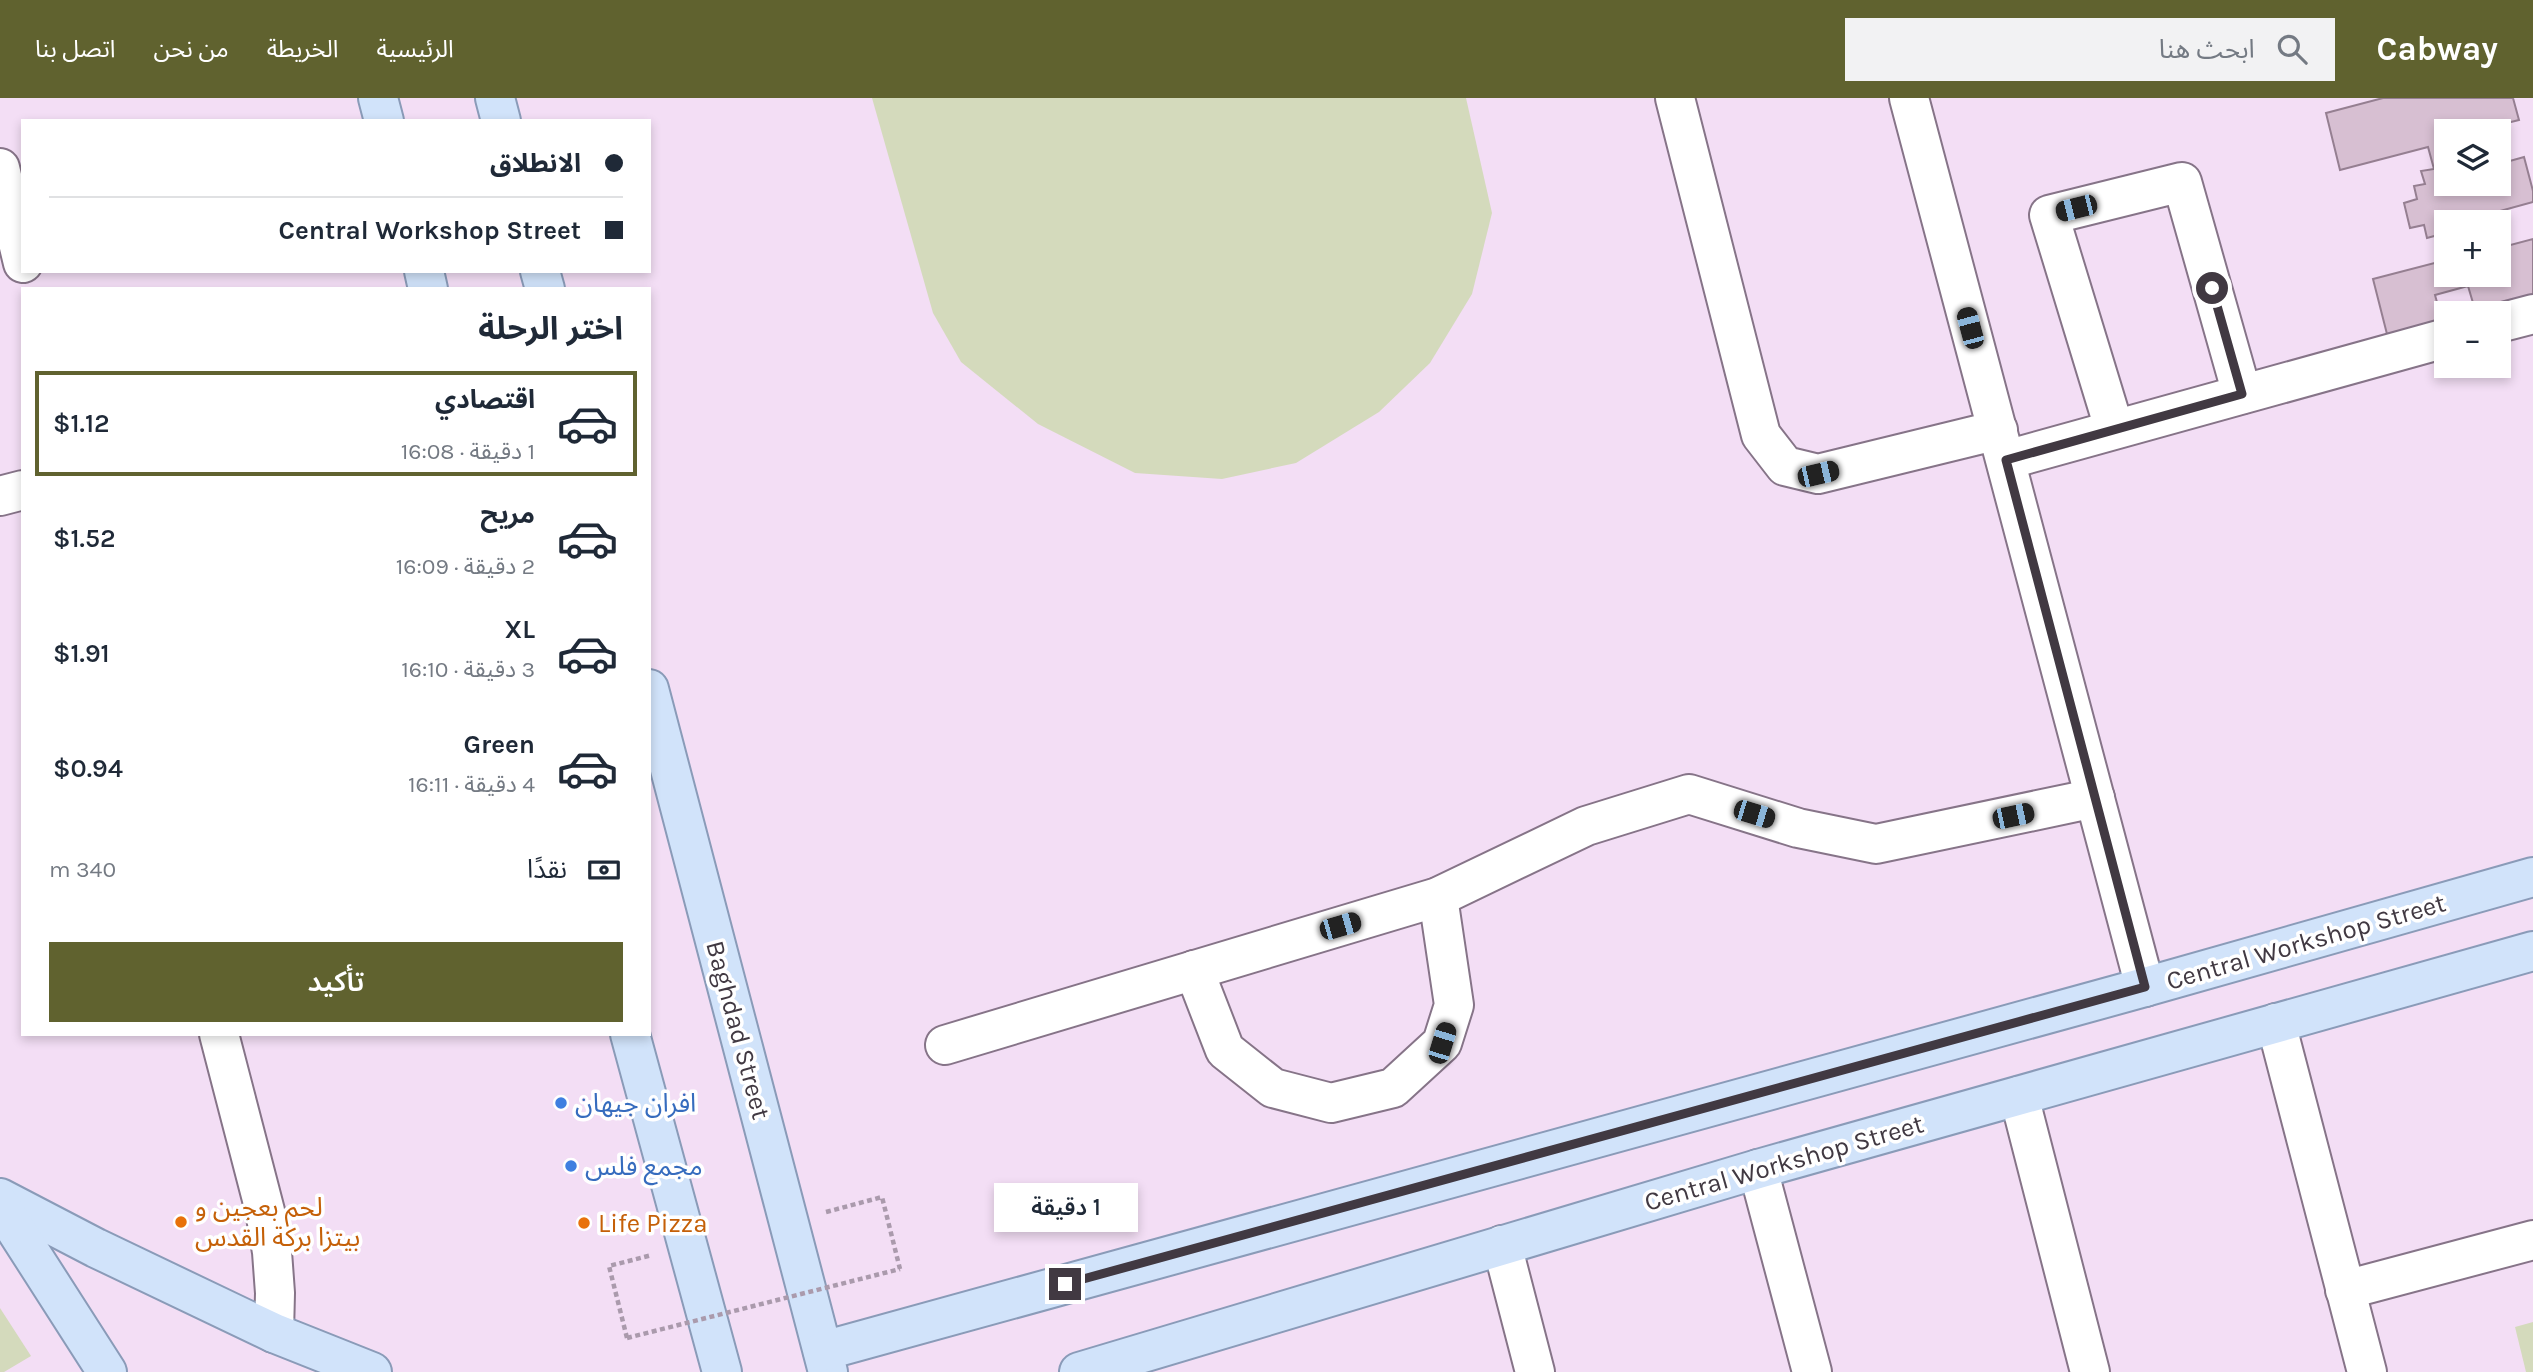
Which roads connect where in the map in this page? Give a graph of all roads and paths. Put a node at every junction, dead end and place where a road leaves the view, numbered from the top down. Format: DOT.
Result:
graph roads {
  1 [pos="378,98"];
  2 [pos="495,98"];
  3 [pos="1675,98"];
  4 [pos="1909,98"];
  5 [pos="383,119"];
  6 [pos="500,119"];
  7 [pos="0,168"];
  8 [pos="21,255"];
  9 [pos="2533,314"];
  10 [pos="2511,320"];
  11 [pos="2434,341"];
  12 [pos="2242,394"];
  13 [pos="2113,428"];
  14 [pos="2002,445"];
  15 [pos="21,491"];
  16 [pos="0,496"];
  17 [pos="651,697"];
  18 [pos="2095,798"];
  19 [pos="2533,877"];
  20 [pos="1438,897"];
  21 [pos="2533,951"];
  22 [pos="1194,970"];
  23 [pos="2145,987"];
  24 [pos="2276,1023"];
  25 [pos="220,1036"];
  26 [pos="631,1036"];
  27 [pos="945,1045"];
  28 [pos="2020,1096"];
  29 [pos="1758,1169"];
  30 [pos="0,1198"];
  31 [pos="0,1205"];
  32 [pos="788,1221"];
  33 [pos="2533,1240"];
  34 [pos="1502,1245"];
  35 [pos="609,1266"];
  36 [pos="2345,1290"];
  37 [pos="709,1324"];
  38 [pos="274,1333"];
  39 [pos="825,1362"];
  40 [pos="107,1372"];
  41 [pos="372,1372"];
  42 [pos="697,1372"];
  43 [pos="722,1372"];
  44 [pos="1079,1372"];
  45 [pos="1535,1372"];
  46 [pos="1812,1372"];
  47 [pos="2090,1372"];
  48 [pos="2367,1372"];
  1 -- 5 [label="main road"];
  2 -- 6 [label="main road"];
  3 -- 14 [label="street"];
  4 -- 14 [label="street"];
  7 -- 8 [label="street"];
  9 -- 10 [label="street"];
  11 -- 12 [label="street"];
  12 -- 13 [label="street"];
  12 -- 13 [label="street"];
  13 -- 14 [label="street"];
  14 -- 18 [label="street"];
  15 -- 16 [label="street"];
  17 -- 32 [label="main road, Baghdad Street"];
  18 -- 20 [label="street"];
  18 -- 23 [label="street"];
  19 -- 23 [label="main road, Central Workshop Street"];
  20 -- 22 [label="street"];
  20 -- 22 [label="street"];
  21 -- 24 [label="main road, Central Workshop Street"];
  22 -- 27 [label="street"];
  23 -- 39 [label="main road, Central Workshop Street"];
  24 -- 28 [label="main road, Central Workshop Street"];
  24 -- 36 [label="street"];
  25 -- 38 [label="street"];
  26 -- 37 [label="main road"];
  28 -- 29 [label="main road, Central Workshop Street"];
  28 -- 47 [label="street"];
  29 -- 34 [label="main road, Central Workshop Street"];
  29 -- 46 [label="street"];
  30 -- 38 [label="main road"];
  31 -- 40 [label="main road"];
  32 -- 35 [label="path, bridge"];
  32 -- 39 [label="main road, Baghdad Street"];
  33 -- 36 [label="street"];
  34 -- 44 [label="main road, Central Workshop Street"];
  34 -- 45 [label="street"];
  36 -- 48 [label="street"];
  37 -- 42 [label="main road"];
  37 -- 43 [label="main road"];
  38 -- 41 [label="main road"];
}
